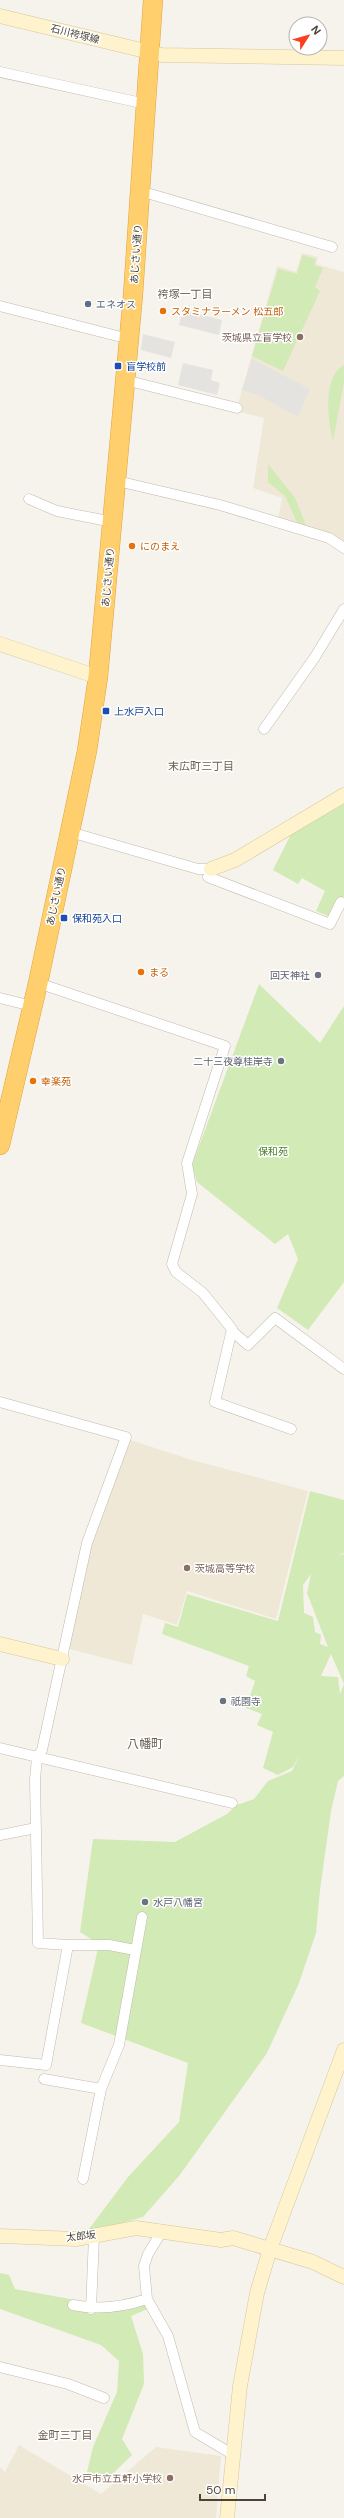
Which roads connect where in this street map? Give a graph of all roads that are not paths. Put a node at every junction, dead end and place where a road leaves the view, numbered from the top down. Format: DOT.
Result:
graph roads {
  1 [pos="153,0"];
  2 [pos="0,16"];
  3 [pos="150,52"];
  4 [pos="344,58"];
  5 [pos="0,72"];
  6 [pos="146,104"];
  7 [pos="140,191"];
  8 [pos="332,247"];
  9 [pos="0,306"];
  10 [pos="129,340"];
  11 [pos="125,380"];
  12 [pos="237,408"];
  13 [pos="117,481"];
  14 [pos="29,499"];
  15 [pos="113,522"];
  16 [pos="344,548"];
  17 [pos="344,609"];
  18 [pos="0,644"];
  19 [pos="98,677"];
  20 [pos="264,728"];
  21 [pos="344,795"];
  22 [pos="70,832"];
  23 [pos="209,873"];
  24 [pos="344,903"];
  25 [pos="38,983"];
  26 [pos="0,998"];
  27 [pos="32,1006"];
  28 [pos="0,1145"];
  29 [pos="232,1332"];
  30 [pos="344,1369"];
  31 [pos="0,1402"];
  32 [pos="291,1429"];
  33 [pos="0,1644"];
  34 [pos="62,1658"];
  35 [pos="0,1748"];
  36 [pos="37,1758"];
  37 [pos="232,1804"];
  38 [pos="36,1828"];
  39 [pos="0,1835"];
  40 [pos="142,1918"];
  41 [pos="68,1945"];
  42 [pos="135,1950"];
  43 [pos="344,2050"];
  44 [pos="0,2060"];
  45 [pos="44,2079"];
  46 [pos="101,2089"];
  47 [pos="83,2179"];
  48 [pos="162,2231"];
  49 [pos="0,2236"];
  50 [pos="94,2236"];
  51 [pos="270,2248"];
  52 [pos="344,2277"];
  53 [pos="147,2299"];
  54 [pos="73,2305"];
  55 [pos="91,2309"];
  56 [pos="0,2367"];
  57 [pos="104,2398"];
  58 [pos="232,2454"];
  59 [pos="226,2518"];
  1 -- 3 [label="highway, あじさい通り"];
  2 -- 3 [label="street, 石川袴塚線"];
  3 -- 4 [label="street, 石川袴塚線"];
  3 -- 6 [label="highway, あじさい通り"];
  5 -- 6 [label="street"];
  6 -- 7 [label="highway, あじさい通り"];
  7 -- 8 [label="street"];
  7 -- 10 [label="highway, あじさい通り"];
  9 -- 10 [label="street"];
  10 -- 11 [label="highway, あじさい通り"];
  11 -- 12 [label="street"];
  11 -- 13 [label="highway, あじさい通り"];
  13 -- 15 [label="highway, あじさい通り"];
  13 -- 16 [label="street"];
  14 -- 15 [label="street"];
  15 -- 19 [label="highway, あじさい通り"];
  17 -- 20 [label="street"];
  18 -- 19 [label="street"];
  19 -- 22 [label="highway, あじさい通り"];
  21 -- 23 [label="street"];
  22 -- 23 [label="street"];
  22 -- 25 [label="highway, あじさい通り"];
  23 -- 24 [label="street"];
  25 -- 27 [label="highway, あじさい通り"];
  25 -- 29 [label="street"];
  26 -- 27 [label="street"];
  27 -- 28 [label="highway, あじさい通り"];
  29 -- 30 [label="street"];
  29 -- 32 [label="street"];
  31 -- 34 [label="street"];
  33 -- 34 [label="street"];
  34 -- 36 [label="street"];
  35 -- 36 [label="street"];
  36 -- 37 [label="street"];
  36 -- 38 [label="street"];
  38 -- 39 [label="street"];
  38 -- 41 [label="street"];
  40 -- 42 [label="street"];
  41 -- 42 [label="street"];
  41 -- 44 [label="street"];
  42 -- 46 [label="street"];
  43 -- 51 [label="street"];
  45 -- 46 [label="street"];
  46 -- 47 [label="street"];
  48 -- 50 [label="street, 太郎坂"];
  48 -- 51 [label="street, 太郎坂"];
  48 -- 53 [label="street"];
  49 -- 50 [label="street, 太郎坂"];
  50 -- 55 [label="street"];
  51 -- 52 [label="street, 太郎坂"];
  51 -- 58 [label="street"];
  53 -- 55 [label="street"];
  53 -- 58 [label="street"];
  54 -- 55 [label="street"];
  56 -- 57 [label="street"];
  58 -- 59 [label="street"];
}
